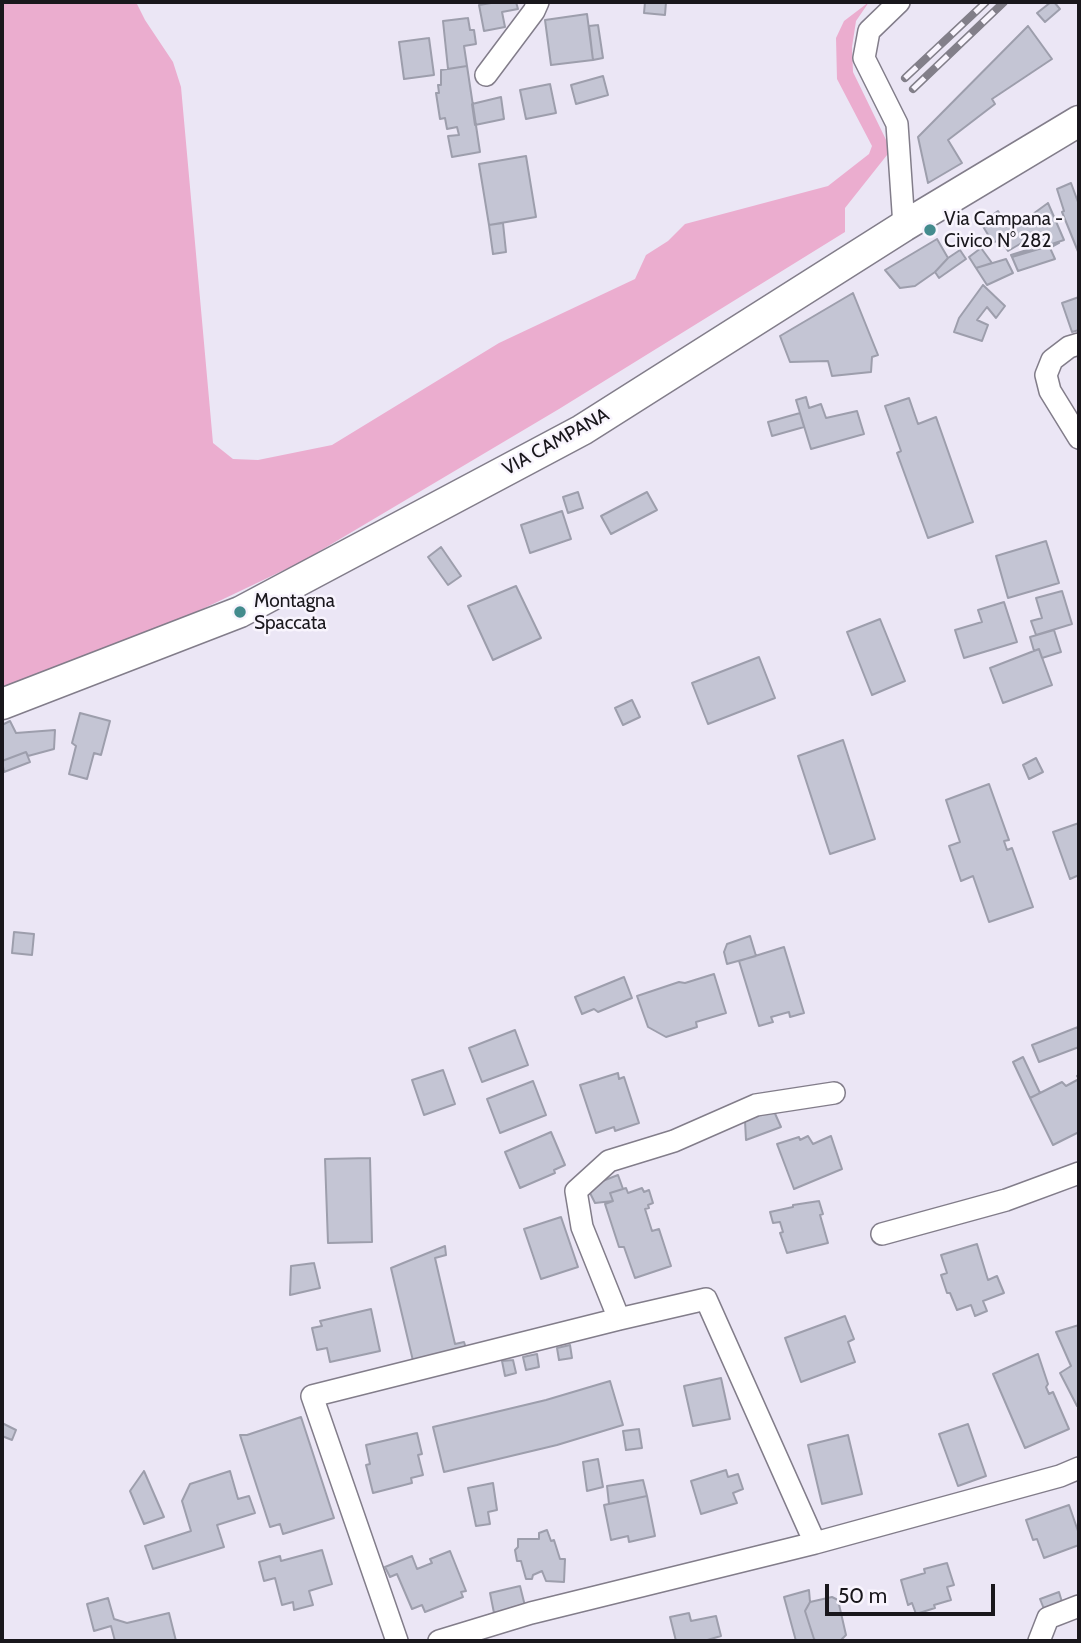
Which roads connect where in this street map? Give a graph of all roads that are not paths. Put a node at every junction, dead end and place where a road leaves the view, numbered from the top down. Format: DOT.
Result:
graph roads {
  1 [pos="538,2"];
  2 [pos="899,2"];
  3 [pos="486,75"];
  4 [pos="1079,121"];
  5 [pos="904,226"];
  6 [pos="1079,344"];
  7 [pos="1079,438"];
  8 [pos="2,704"];
  9 [pos="834,1093"];
  10 [pos="1079,1173"];
  11 [pos="882,1234"];
  12 [pos="619,1319"];
  13 [pos="1079,1468"];
  14 [pos="814,1543"];
  15 [pos="1079,1606"];
  16 [pos="397,1641"];
  17 [pos="439,1641"];
  18 [pos="1039,1641"];
  1 -- 3 [label="street"];
  2 -- 5 [label="street"];
  4 -- 5 [label="main road, VIA CAMPANA"];
  5 -- 8 [label="main road, VIA CAMPANA"];
  6 -- 7 [label="street"];
  9 -- 12 [label="street"];
  10 -- 11 [label="street"];
  12 -- 14 [label="street"];
  12 -- 16 [label="street"];
  13 -- 14 [label="street"];
  14 -- 17 [label="street"];
  15 -- 18 [label="street"];
}
